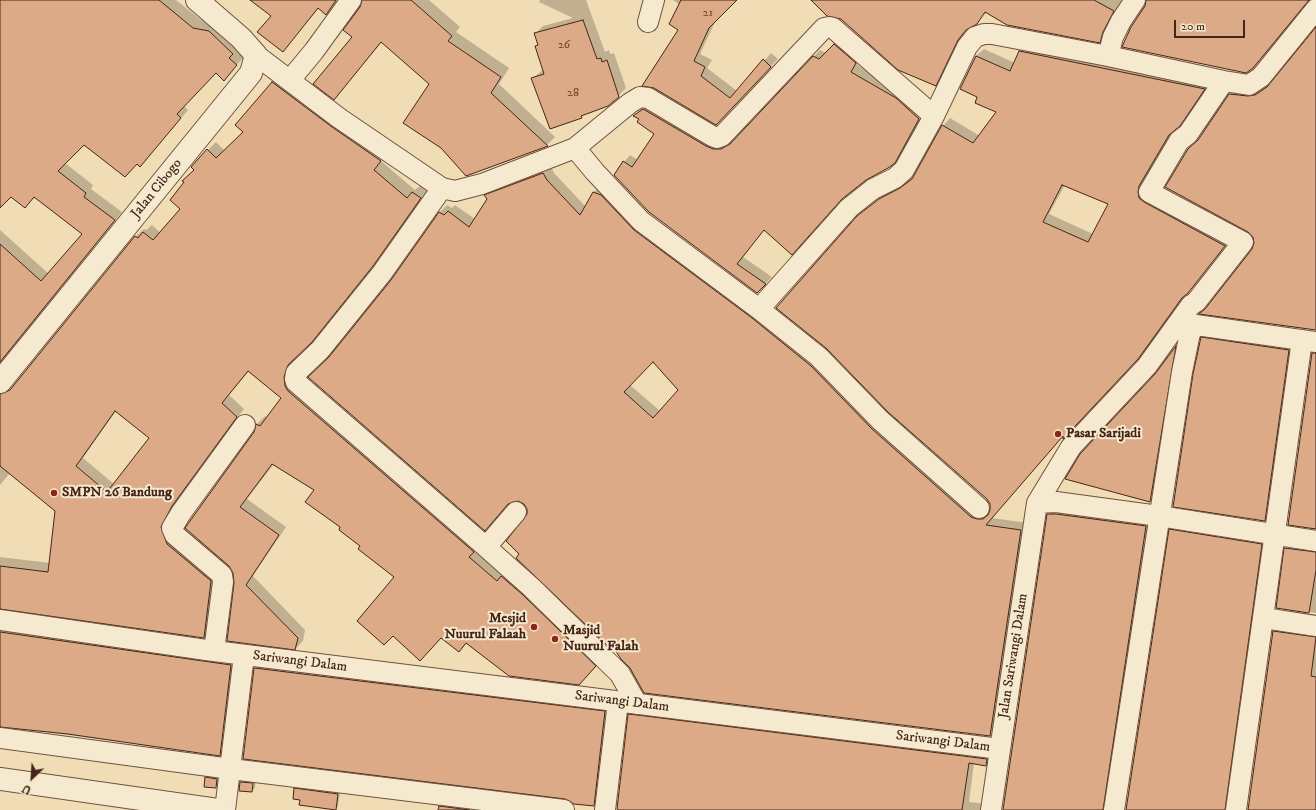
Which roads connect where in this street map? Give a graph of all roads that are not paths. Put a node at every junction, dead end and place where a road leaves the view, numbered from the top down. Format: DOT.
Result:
graph roads {
  1 [pos="197,0"];
  2 [pos="351,0"];
  3 [pos="654,0"];
  4 [pos="1135,0"];
  5 [pos="1316,9"];
  6 [pos="648,22"];
  7 [pos="256,55"];
  8 [pos="1108,56"];
  9 [pos="290,80"];
  10 [pos="1224,81"];
  11 [pos="934,116"];
  12 [pos="575,148"];
  13 [pos="442,188"];
  14 [pos="759,309"];
  15 [pos="1309,341"];
  16 [pos="0,382"];
  17 [pos="246,425"];
  18 [pos="1037,503"];
  19 [pos="979,508"];
  20 [pos="516,512"];
  21 [pos="1159,516"];
  22 [pos="1276,535"];
  23 [pos="1316,541"];
  24 [pos="486,547"];
  25 [pos="1264,618"];
  26 [pos="0,620"];
  27 [pos="1316,626"];
  28 [pos="214,651"];
  29 [pos="244,655"];
  30 [pos="628,703"];
  31 [pos="0,738"];
  32 [pos="1000,749"];
  33 [pos="230,769"];
  34 [pos="0,780"];
  35 [pos="218,810"];
  36 [pos="225,810"];
  37 [pos="564,810"];
  38 [pos="605,810"];
  39 [pos="991,810"];
  40 [pos="1114,810"];
  41 [pos="1236,810"];
  1 -- 7 [label="street"];
  2 -- 9 [label="street"];
  3 -- 6 [label="street"];
  4 -- 8 [label="street"];
  5 -- 10 [label="street"];
  7 -- 9 [label="street"];
  7 -- 16 [label="street, Jalan Cibogo"];
  8 -- 10 [label="street"];
  8 -- 11 [label="street"];
  9 -- 13 [label="street"];
  10 -- 18 [label="street"];
  11 -- 12 [label="street"];
  11 -- 14 [label="street"];
  12 -- 13 [label="street"];
  12 -- 14 [label="street"];
  13 -- 24 [label="street"];
  14 -- 19 [label="street"];
  15 -- 21 [label="street"];
  15 -- 22 [label="street"];
  17 -- 28 [label="street"];
  18 -- 21 [label="street"];
  18 -- 32 [label="street, Jalan Sariwangi Dalam"];
  20 -- 24 [label="street"];
  21 -- 22 [label="street"];
  21 -- 40 [label="street"];
  22 -- 23 [label="street"];
  22 -- 25 [label="street"];
  24 -- 30 [label="street"];
  25 -- 27 [label="street"];
  25 -- 41 [label="street"];
  26 -- 28 [label="street, Sariwangi Dalam"];
  28 -- 29 [label="street, Sariwangi Dalam"];
  29 -- 30 [label="street, Sariwangi Dalam"];
  29 -- 33 [label="street"];
  30 -- 32 [label="street, Sariwangi Dalam"];
  30 -- 38 [label="street"];
  31 -- 33 [label="street"];
  32 -- 39 [label="street, Jalan Sariwangi Dalam"];
  33 -- 36 [label="street"];
  33 -- 37 [label="street"];
  34 -- 35 [label="street"];
}
